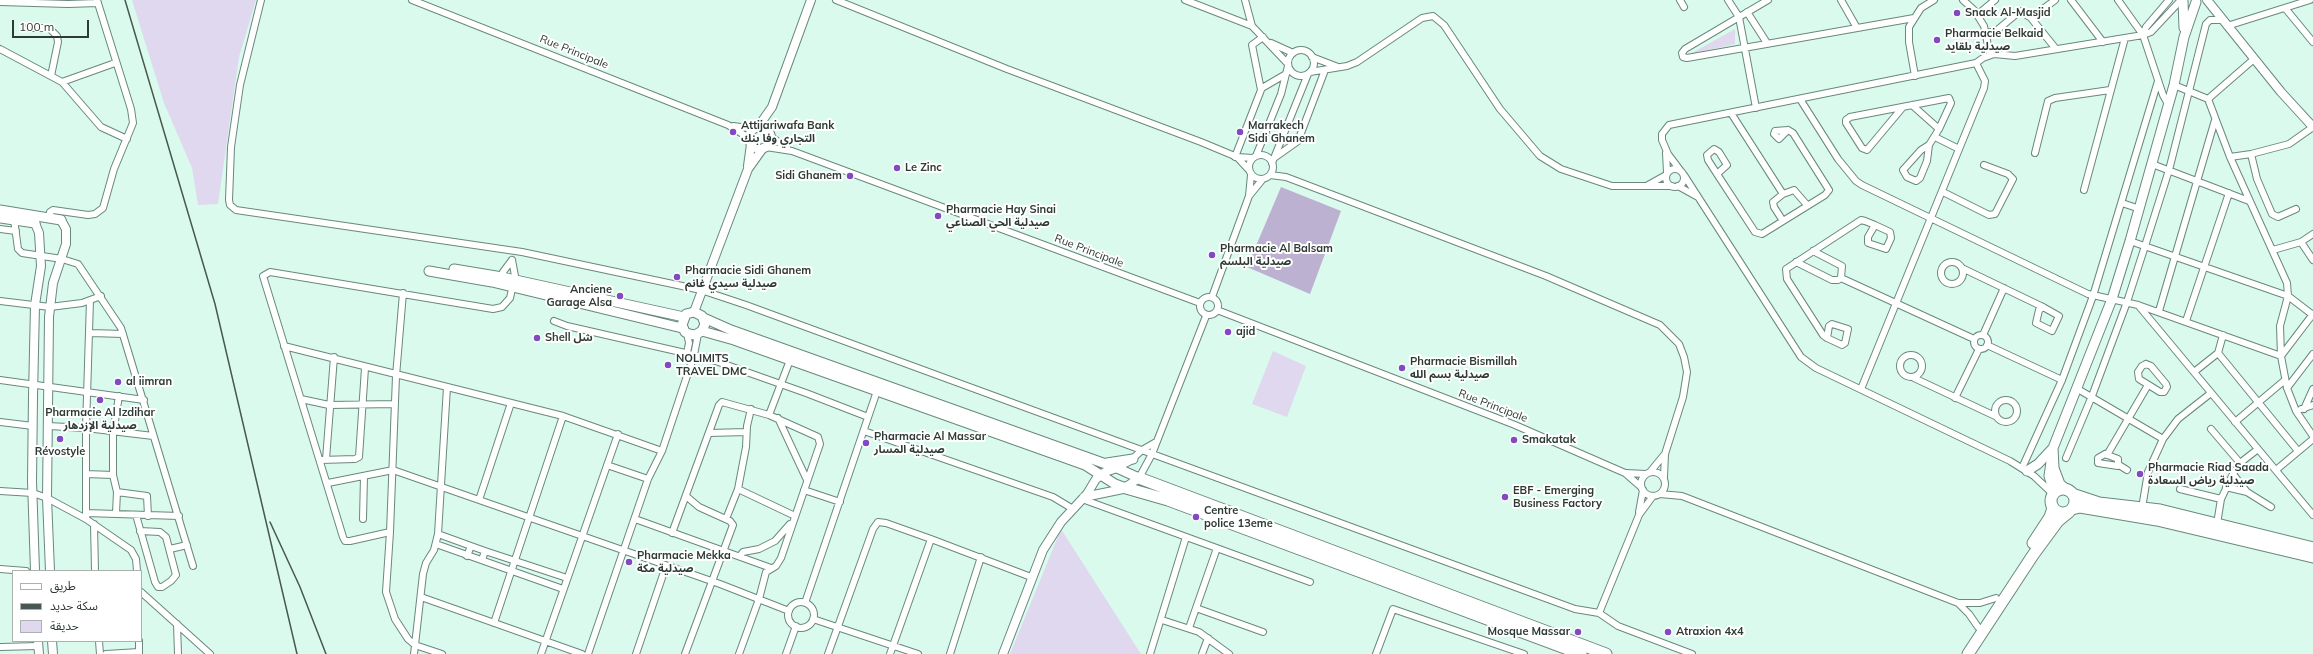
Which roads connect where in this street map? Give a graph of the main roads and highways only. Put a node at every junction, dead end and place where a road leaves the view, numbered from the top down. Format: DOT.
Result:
graph roads {
  1 [pos="2182,0"];
  2 [pos="2197,1"];
  3 [pos="2184,37"];
  4 [pos="0,210"];
  5 [pos="0,218"];
  6 [pos="61,220"];
  7 [pos="35,223"];
  8 [pos="430,269"];
  9 [pos="514,284"];
  10 [pos="684,317"];
  11 [pos="704,318"];
  12 [pos="685,330"];
  13 [pos="700,333"];
  14 [pos="2053,448"];
  15 [pos="1133,459"];
  16 [pos="2052,460"];
  17 [pos="1102,462"];
  18 [pos="2024,470"];
  19 [pos="1139,478"];
  20 [pos="1126,488"];
  21 [pos="2065,488"];
  22 [pos="2053,493"];
  23 [pos="2074,495"];
  24 [pos="2053,508"];
  25 [pos="2070,511"];
  26 [pos="2313,548"];
  27 [pos="2313,557"];
  28 [pos="1565,647"];
  29 [pos="1581,654"];
  30 [pos="1606,654"];
  31 [pos="1960,654"];
  32 [pos="1968,654"];
  1 -- 2 [label="main road"];
  1 -- 3 [label="main road"];
  2 -- 3 [label="main road"];
  3 -- 14 [label="main road"];
  4 -- 6 [label="main road"];
  5 -- 7 [label="main road"];
  8 -- 9 [label="main road"];
  9 -- 10 [label="main road"];
  9 -- 12 [label="main road"];
  10 -- 11 [label="main road"];
  10 -- 12 [label="main road"];
  11 -- 13 [label="main road"];
  11 -- 17 [label="main road"];
  12 -- 13 [label="main road"];
  13 -- 20 [label="main road"];
  14 -- 16 [label="main road"];
  14 -- 18 [label="main road"];
  15 -- 17 [label="main road"];
  16 -- 21 [label="main road"];
  16 -- 22 [label="main road"];
  17 -- 19 [label="main road"];
  19 -- 28 [label="highway"];
  20 -- 28 [label="highway"];
  21 -- 22 [label="highway"];
  21 -- 23 [label="highway"];
  22 -- 24 [label="highway"];
  23 -- 25 [label="highway"];
  23 -- 26 [label="highway"];
  24 -- 25 [label="highway"];
  24 -- 31 [label="highway"];
  25 -- 27 [label="highway"];
  25 -- 32 [label="highway"];
  28 -- 29 [label="highway"];
  28 -- 30 [label="highway"];
}
